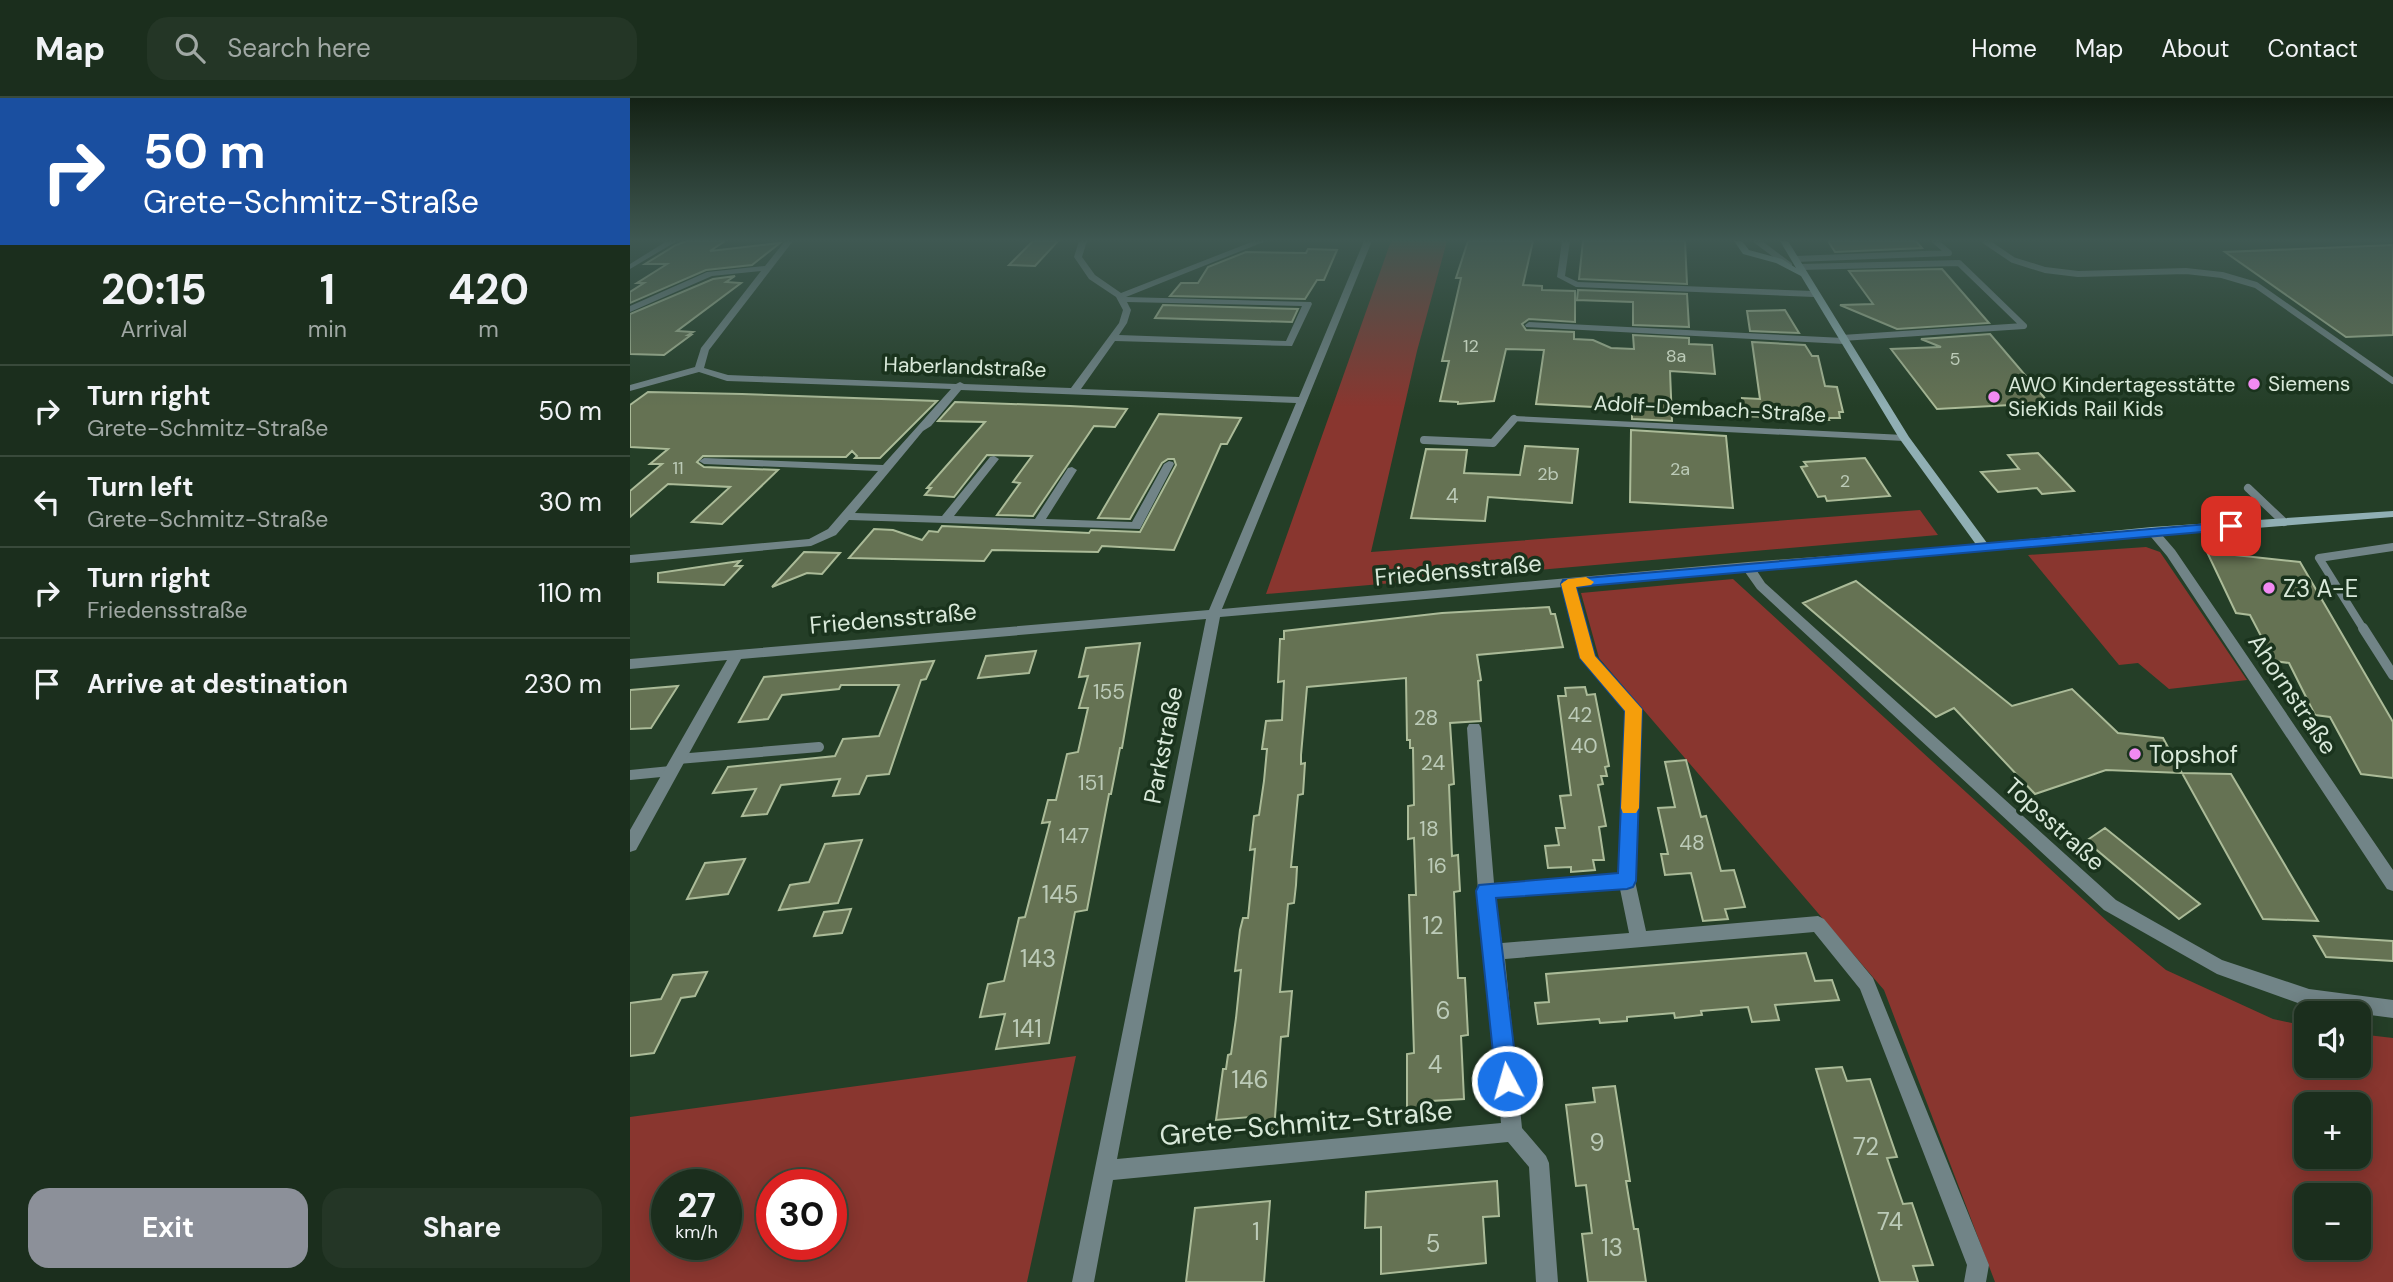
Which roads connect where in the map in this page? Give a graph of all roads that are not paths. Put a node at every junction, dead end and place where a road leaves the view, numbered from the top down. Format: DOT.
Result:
graph roads {
  1 [pos="659,296"];
  2 [pos="746,296"];
  3 [pos="1345,296"];
  4 [pos="1815,296"];
  5 [pos="1994,296"];
  6 [pos="2272,296"];
  7 [pos="1121,297"];
  8 [pos="630,309"];
  9 [pos="1529,325"];
  10 [pos="1113,338"];
  11 [pos="1843,340"];
  12 [pos="699,369"];
  13 [pos="2393,382"];
  14 [pos="960,386"];
  15 [pos="630,388"];
  16 [pos="1075,390"];
  17 [pos="1303,400"];
  18 [pos="1514,419"];
  19 [pos="1904,438"];
  20 [pos="1424,440"];
  21 [pos="994,459"];
  22 [pos="704,461"];
  23 [pos="1169,464"];
  24 [pos="887,468"];
  25 [pos="1072,470"];
  26 [pos="2248,488"];
  27 [pos="2393,514"];
  28 [pos="846,516"];
  29 [pos="946,519"];
  30 [pos="2284,522"];
  31 [pos="1038,523"];
  32 [pos="2152,531"];
  33 [pos="1984,547"];
  34 [pos="2393,547"];
  35 [pos="630,559"];
  36 [pos="1748,566"];
  37 [pos="1568,584"];
  38 [pos="1214,613"];
  39 [pos="737,654"];
  40 [pos="630,664"];
  41 [pos="2393,676"];
  42 [pos="1474,728"];
  43 [pos="819,747"];
  44 [pos="674,765"];
  45 [pos="630,775"];
  46 [pos="630,845"];
  47 [pos="1627,881"];
  48 [pos="2393,884"];
  49 [pos="1486,891"];
  50 [pos="1639,939"];
  51 [pos="1495,952"];
  52 [pos="2393,1009"];
  53 [pos="1512,1132"];
  54 [pos="1105,1170"];
  55 [pos="1083,1282"];
  56 [pos="1546,1282"];
  57 [pos="1975,1282"];
  1 -- 8 [label="street"];
  2 -- 12 [label="street"];
  3 -- 17 [label="street, Parkstraße"];
  4 -- 11 [label="main road"];
  5 -- 11 [label="lane"];
  6 -- 13 [label="lane"];
  7 -- 10 [label="street"];
  7 -- 10 [label="street"];
  9 -- 11 [label="street"];
  10 -- 16 [label="street"];
  11 -- 19 [label="main road"];
  12 -- 14 [label="street, Haberlandstraße"];
  12 -- 15 [label="street"];
  14 -- 16 [label="street, Haberlandstraße"];
  14 -- 24 [label="street"];
  16 -- 17 [label="street, Haberlandstraße"];
  17 -- 38 [label="street, Parkstraße"];
  18 -- 19 [label="street, Adolf-Dembach-Straße"];
  18 -- 20 [label="lane"];
  19 -- 33 [label="main road"];
  21 -- 29 [label="street"];
  22 -- 24 [label="street"];
  23 -- 31 [label="street"];
  24 -- 28 [label="street"];
  25 -- 31 [label="street"];
  26 -- 30 [label="lane"];
  27 -- 30 [label="main road, Friedensstraße"];
  28 -- 29 [label="street"];
  28 -- 35 [label="street"];
  29 -- 31 [label="street"];
  30 -- 32 [label="main road, Friedensstraße"];
  32 -- 33 [label="main road, Friedensstraße"];
  32 -- 48 [label="street, Ahornstraße"];
  33 -- 36 [label="street, Friedensstraße"];
  34 -- 41 [label="lane"];
  36 -- 37 [label="street, Friedensstraße"];
  36 -- 52 [label="street, Topsstraße"];
  37 -- 38 [label="street, Friedensstraße"];
  37 -- 47 [label="street"];
  38 -- 39 [label="street, Friedensstraße"];
  38 -- 54 [label="street, Parkstraße"];
  39 -- 40 [label="street, Friedensstraße"];
  39 -- 44 [label="street"];
  42 -- 49 [label="street"];
  43 -- 44 [label="lane"];
  44 -- 45 [label="lane"];
  44 -- 46 [label="street"];
  47 -- 49 [label="street"];
  47 -- 50 [label="street"];
  49 -- 51 [label="street"];
  50 -- 51 [label="street"];
  50 -- 57 [label="street"];
  51 -- 53 [label="street"];
  53 -- 54 [label="street, Grete-Schmitz-Straße"];
  53 -- 56 [label="street"];
  54 -- 55 [label="street, Parkstraße"];
}
